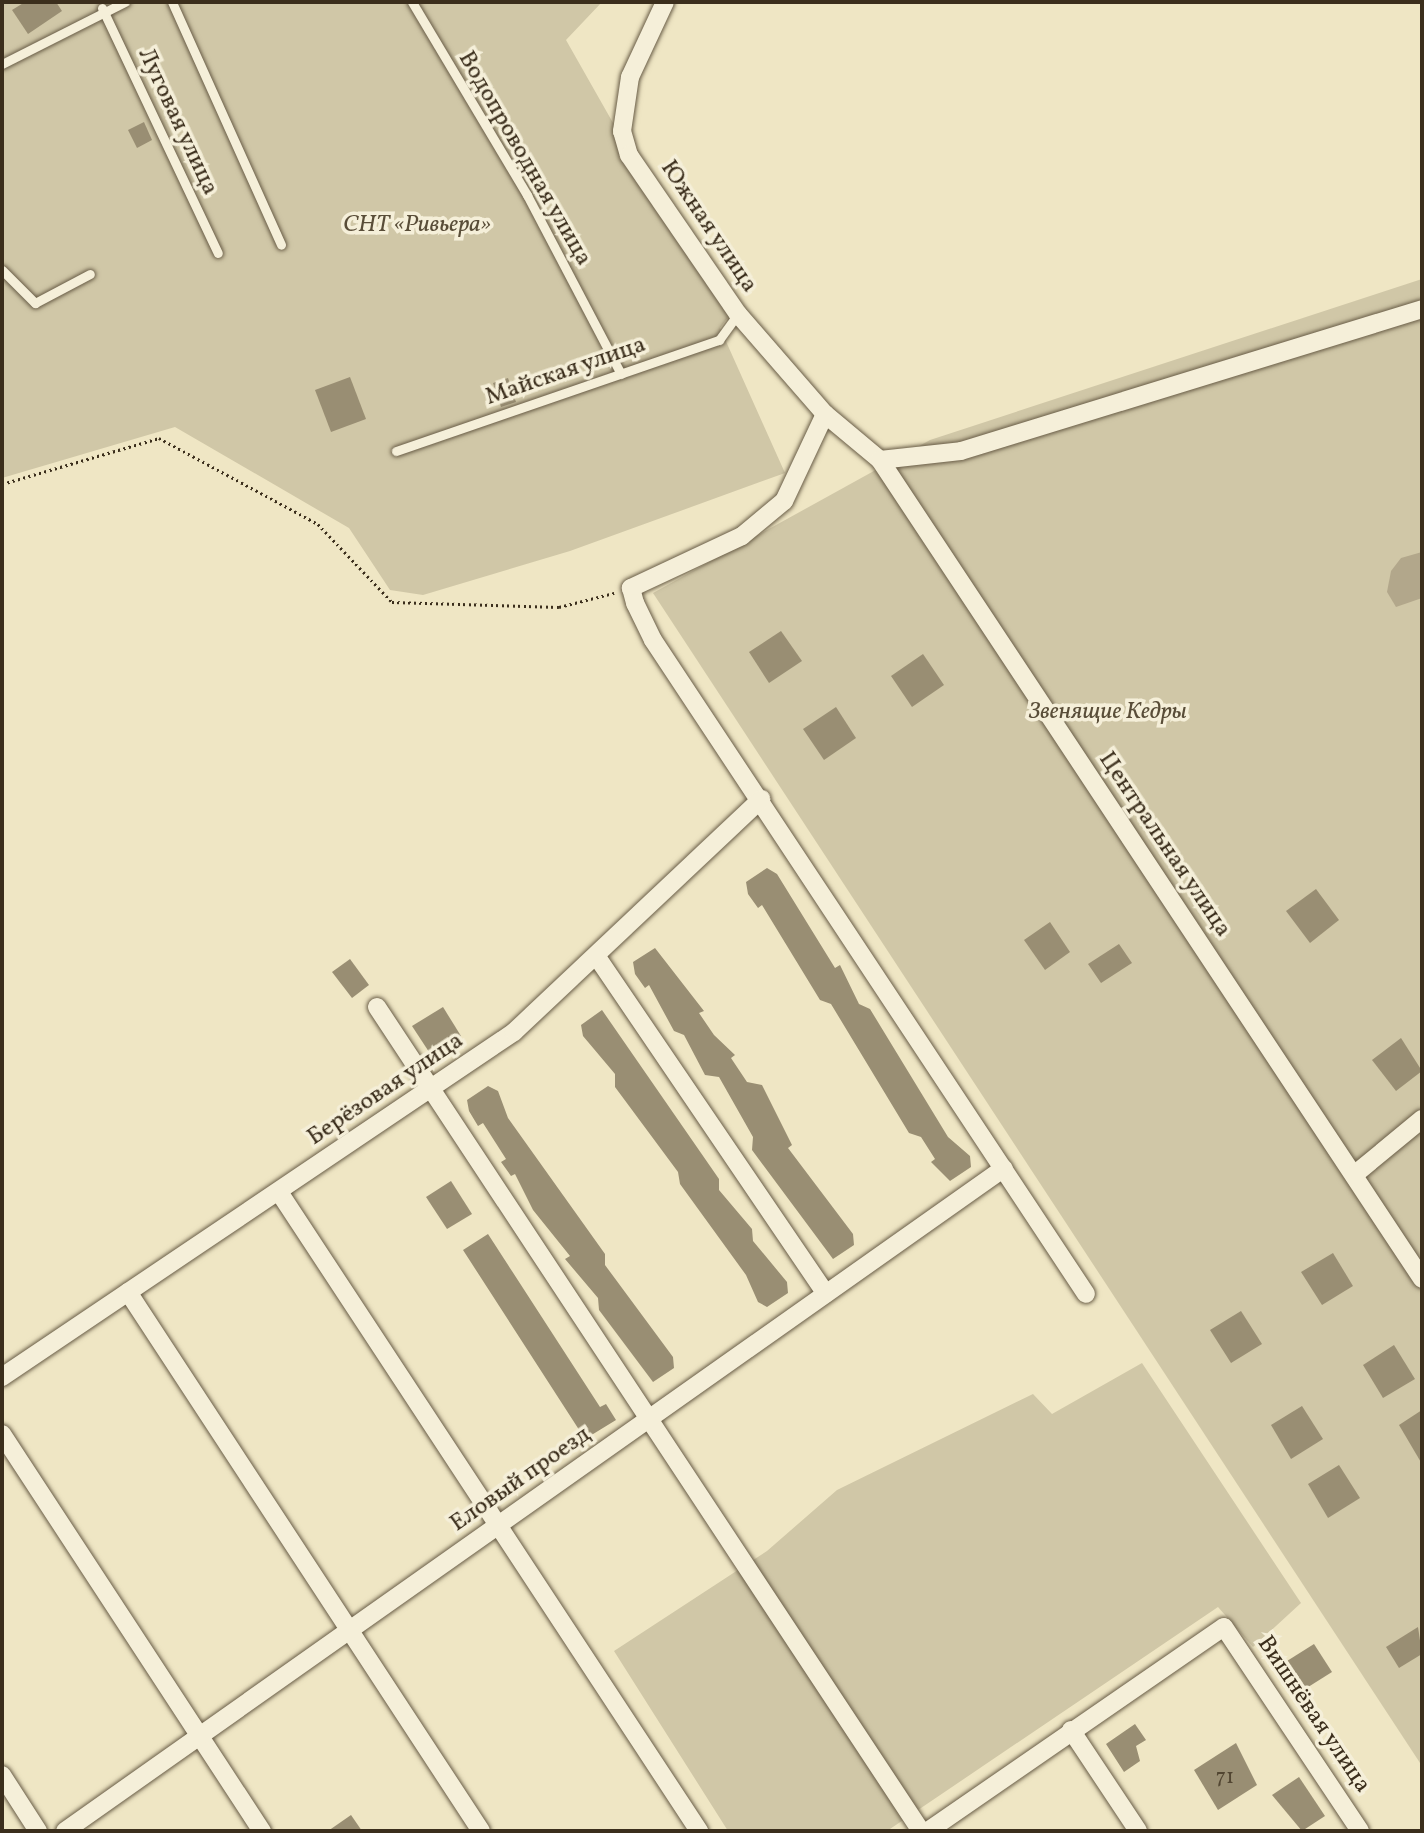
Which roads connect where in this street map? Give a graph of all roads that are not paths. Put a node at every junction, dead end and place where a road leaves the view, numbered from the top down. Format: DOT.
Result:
graph roads {
  1 [pos="125,2"];
  2 [pos="172,2"];
  3 [pos="412,2"];
  4 [pos="665,2"];
  5 [pos="102,8"];
  6 [pos="2,64"];
  7 [pos="281,245"];
  8 [pos="218,253"];
  9 [pos="2,270"];
  10 [pos="90,274"];
  11 [pos="1422,309"];
  12 [pos="738,314"];
  13 [pos="621,374"];
  14 [pos="825,414"];
  15 [pos="860,442"];
  16 [pos="396,451"];
  17 [pos="880,460"];
  18 [pos="761,799"];
  19 [pos="597,957"];
  20 [pos="377,1007"];
  21 [pos="431,1089"];
  22 [pos="1422,1119"];
  23 [pos="1004,1168"];
  24 [pos="1354,1175"];
  25 [pos="279,1192"];
  26 [pos="1422,1279"];
  27 [pos="128,1292"];
  28 [pos="826,1294"];
  29 [pos="1086,1294"];
  30 [pos="2,1377"];
  31 [pos="647,1420"];
  32 [pos="2,1434"];
  33 [pos="501,1525"];
  34 [pos="349,1630"];
  35 [pos="1071,1730"];
  36 [pos="200,1737"];
  37 [pos="2,1775"];
  38 [pos="38,1831"];
  39 [pos="65,1831"];
  40 [pos="262,1831"];
  41 [pos="481,1831"];
  42 [pos="699,1831"];
  43 [pos="921,1831"];
  44 [pos="928,1831"];
  45 [pos="1138,1831"];
  46 [pos="1360,1831"];
  1 -- 5 [label="lane"];
  2 -- 7 [label="lane"];
  3 -- 13 [label="lane, Водопроводная улица"];
  4 -- 12 [label="street, Южная улица"];
  5 -- 6 [label="lane"];
  5 -- 8 [label="lane, Луговая улица"];
  9 -- 10 [label="lane"];
  11 -- 17 [label="street"];
  12 -- 13 [label="lane, Майская улица"];
  12 -- 14 [label="street, Южная улица"];
  13 -- 16 [label="lane, Майская улица"];
  14 -- 15 [label="street, Южная улица"];
  14 -- 18 [label="street"];
  15 -- 17 [label="street, Центральная улица"];
  17 -- 24 [label="street, Центральная улица"];
  18 -- 19 [label="street, Берёзовая улица"];
  18 -- 23 [label="street"];
  19 -- 21 [label="street, Берёзовая улица"];
  19 -- 28 [label="street"];
  20 -- 21 [label="street"];
  21 -- 25 [label="street, Берёзовая улица"];
  21 -- 31 [label="street"];
  22 -- 24 [label="street"];
  23 -- 28 [label="street, Еловый проезд"];
  23 -- 29 [label="street"];
  24 -- 26 [label="street, Центральная улица"];
  25 -- 27 [label="street, Берёзовая улица"];
  25 -- 33 [label="street"];
  27 -- 30 [label="street, Берёзовая улица"];
  27 -- 34 [label="street"];
  28 -- 31 [label="street, Еловый проезд"];
  31 -- 33 [label="street, Еловый проезд"];
  31 -- 43 [label="street"];
  32 -- 36 [label="street"];
  33 -- 34 [label="street, Еловый проезд"];
  33 -- 42 [label="street"];
  34 -- 36 [label="street, Еловый проезд"];
  34 -- 41 [label="street"];
  35 -- 44 [label="street"];
  35 -- 45 [label="street"];
  35 -- 46 [label="street, Вишнёвая улица"];
  36 -- 39 [label="street, Еловый проезд"];
  36 -- 40 [label="street"];
  37 -- 38 [label="street"];
}
